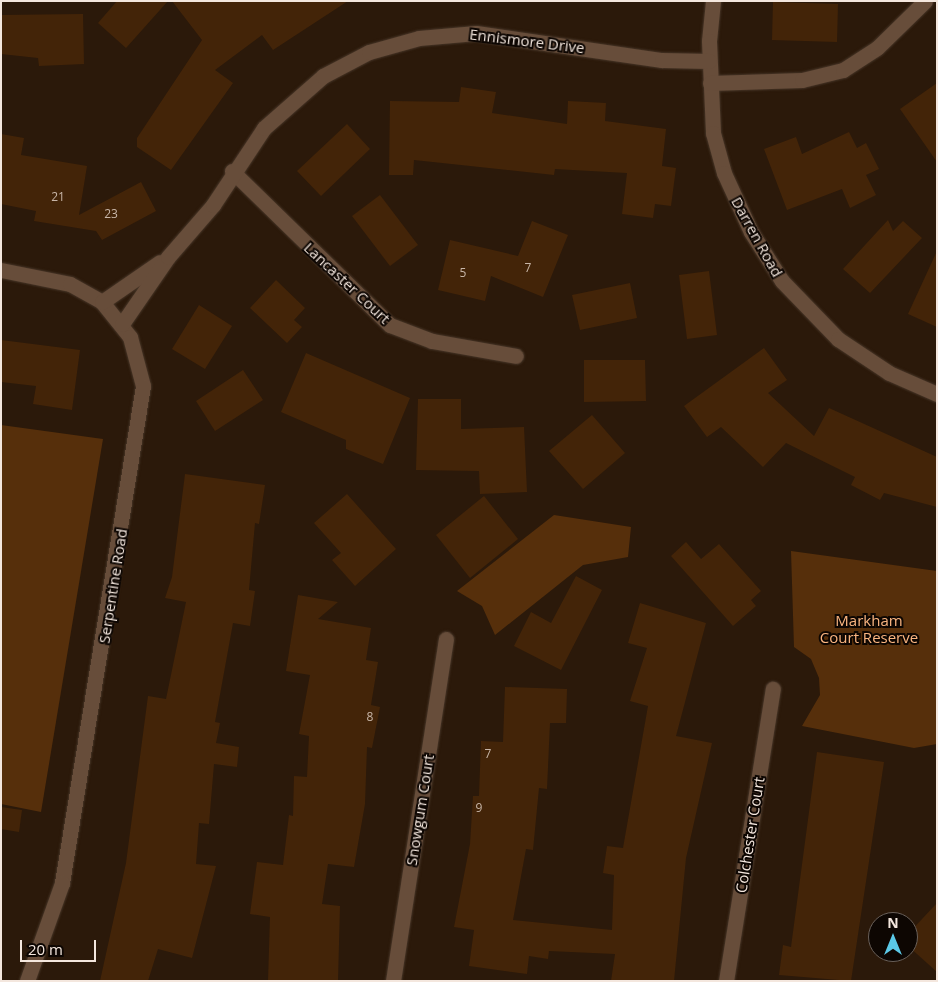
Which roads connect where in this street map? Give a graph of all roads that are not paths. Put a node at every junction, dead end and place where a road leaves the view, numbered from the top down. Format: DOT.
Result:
graph roads {
  1 [pos="712,1"];
  2 [pos="925,1"];
  3 [pos="709,61"];
  4 [pos="710,83"];
  5 [pos="232,171"];
  6 [pos="168,257"];
  7 [pos="1,270"];
  8 [pos="102,302"];
  9 [pos="122,324"];
  10 [pos="516,356"];
  11 [pos="937,394"];
  12 [pos="446,639"];
  13 [pos="773,688"];
  14 [pos="27,981"];
  15 [pos="394,981"];
  16 [pos="726,981"];
  1 -- 3 [label="street, Darren Road"];
  2 -- 4 [label="street"];
  3 -- 4 [label="street, Darren Road"];
  3 -- 5 [label="street, Ennismore Drive"];
  4 -- 11 [label="street, Darren Road"];
  5 -- 6 [label="street, Ennismore Drive"];
  5 -- 10 [label="street, Lancaster Court"];
  6 -- 8 [label="street, Ennismore Drive"];
  6 -- 9 [label="street, Ennismore Drive"];
  7 -- 8 [label="street, Serpentine Road"];
  8 -- 9 [label="street, Serpentine Road"];
  9 -- 14 [label="street, Serpentine Road"];
  12 -- 15 [label="street, Snowgum Court"];
  13 -- 16 [label="street, Colchester Court"];
}
